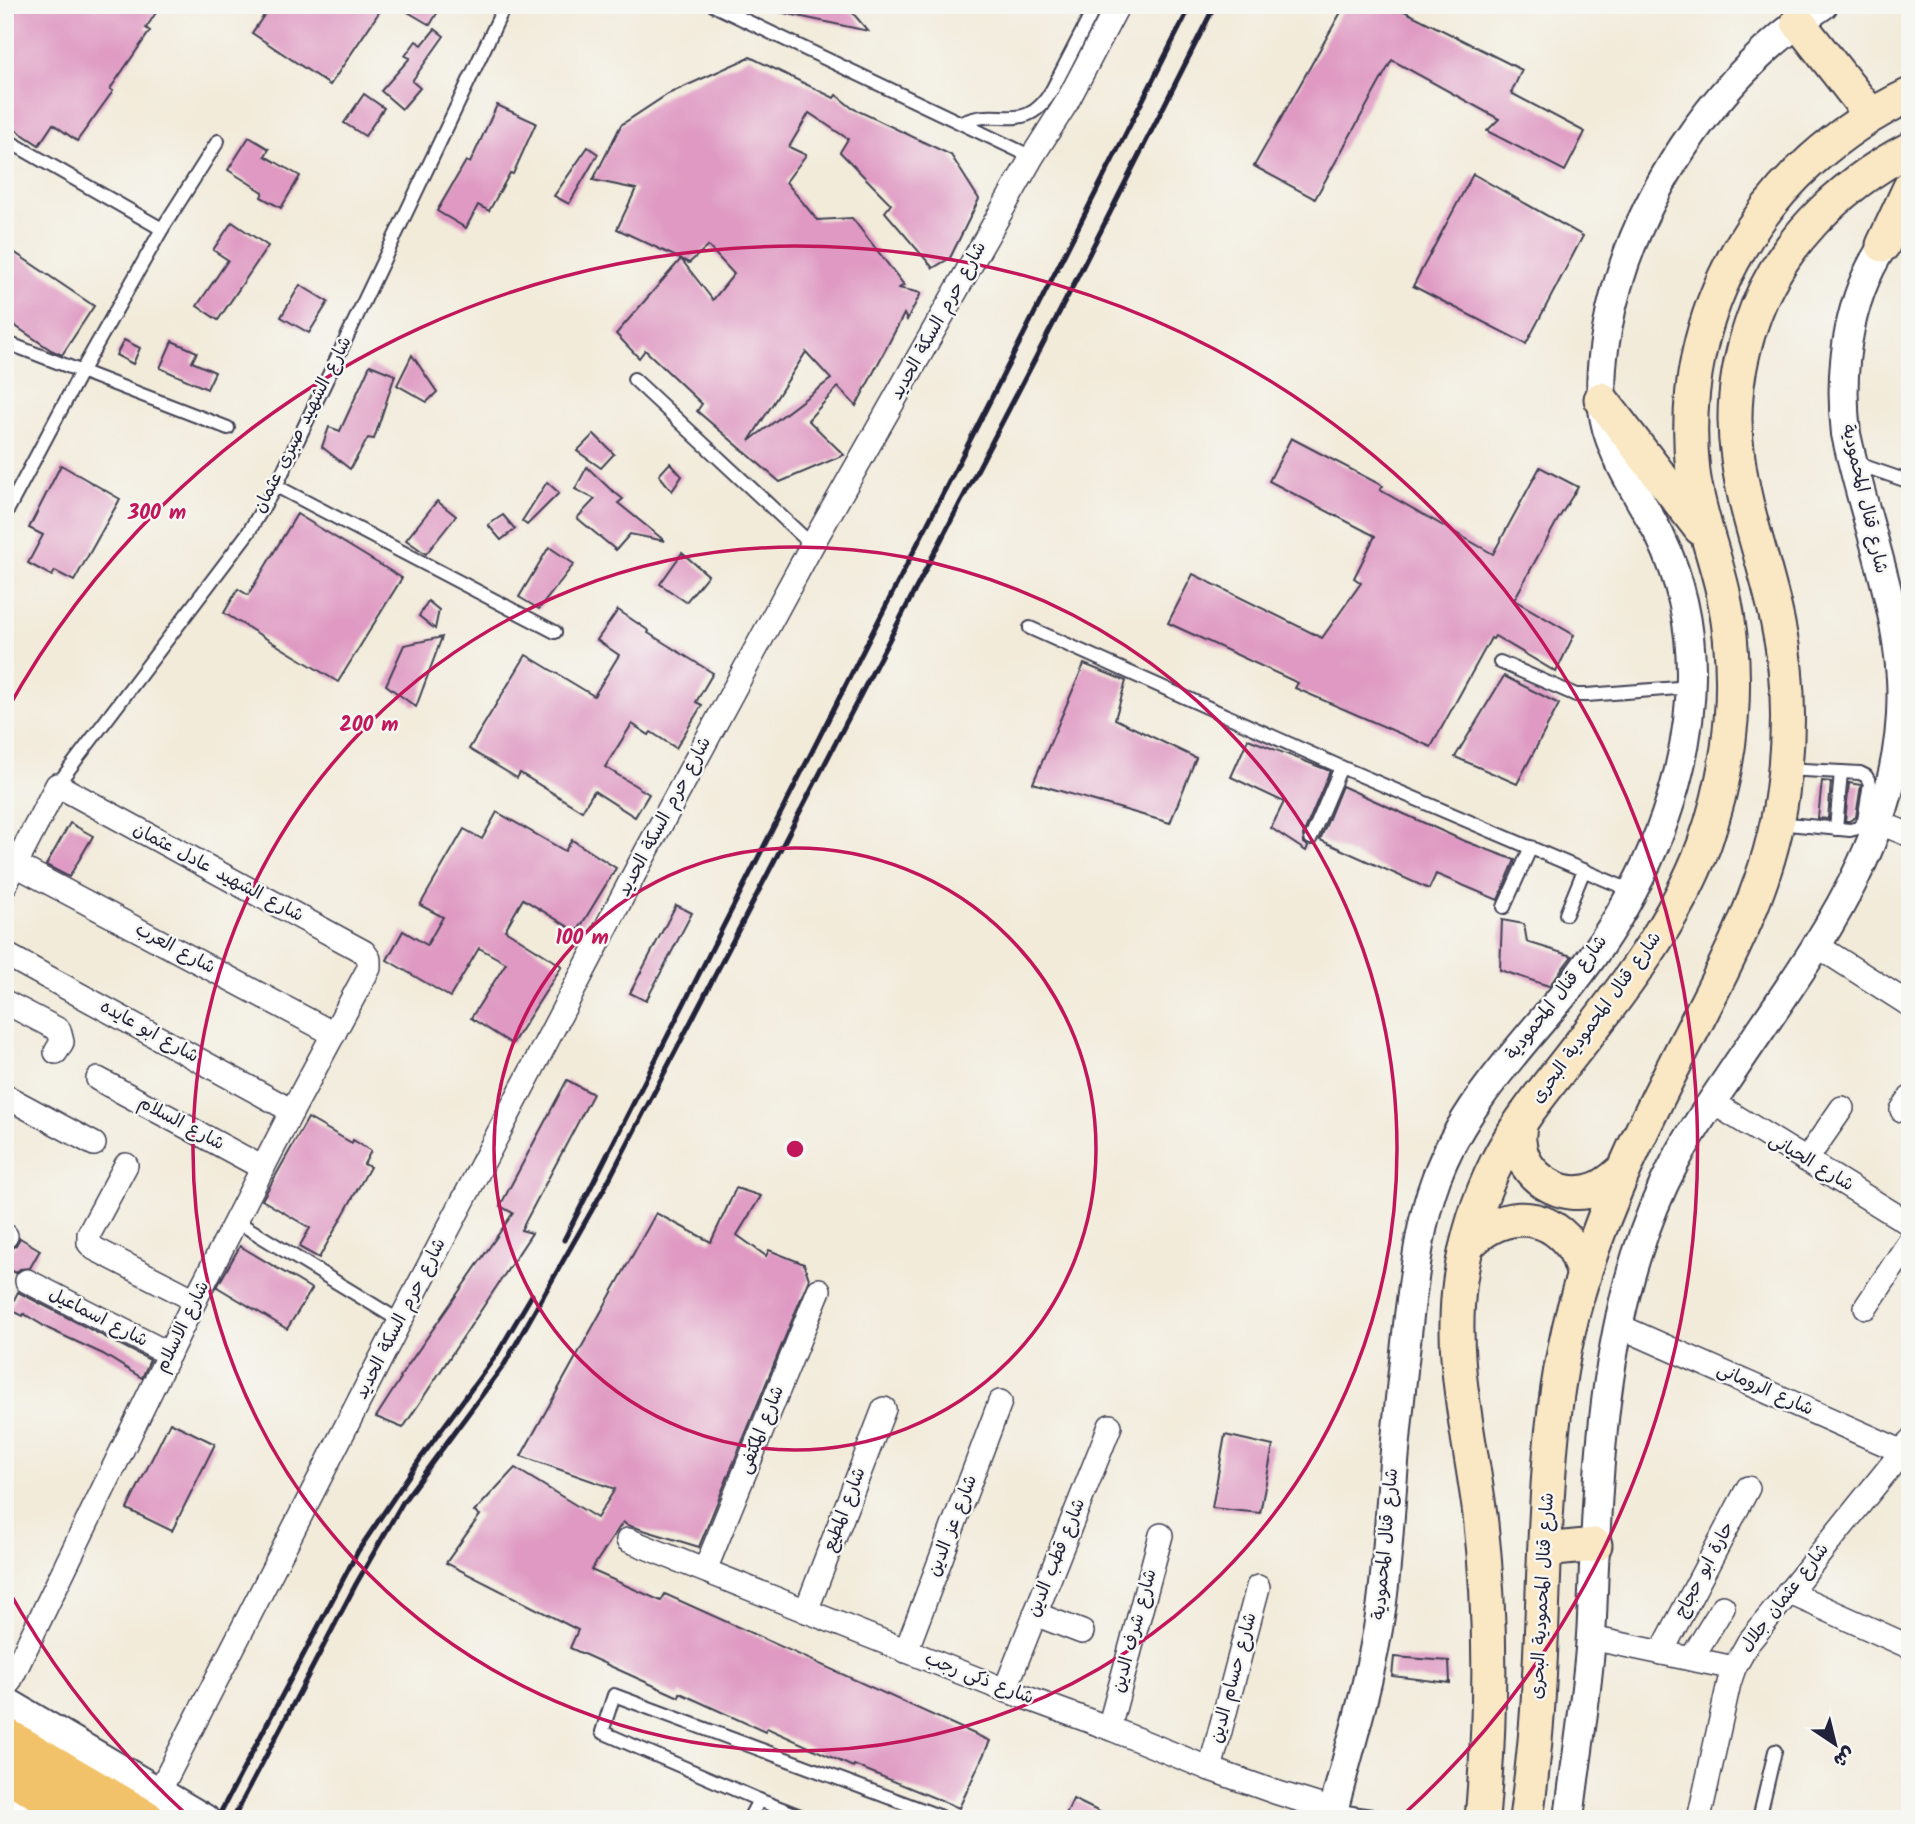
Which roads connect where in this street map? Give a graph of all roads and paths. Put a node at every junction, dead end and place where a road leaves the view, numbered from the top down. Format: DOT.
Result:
graph roads {
  1 [pos="505,5"];
  2 [pos="713,5"];
  3 [pos="1096,5"];
  4 [pos="1118,5"];
  5 [pos="1810,14"];
  6 [pos="1910,95"];
  7 [pos="1871,116"];
  8 [pos="962,123"];
  9 [pos="5,139"];
  10 [pos="218,141"];
  11 [pos="1910,149"];
  12 [pos="1032,158"];
  13 [pos="1910,187"];
  14 [pos="1910,215"];
  15 [pos="162,229"];
  16 [pos="1883,245"];
  17 [pos="5,342"];
  18 [pos="81,372"];
  19 [pos="634,379"];
  20 [pos="1601,399"];
  21 [pos="228,428"];
  22 [pos="1852,462"];
  23 [pos="1910,482"];
  24 [pos="276,486"];
  25 [pos="5,515"];
  26 [pos="1708,538"];
  27 [pos="813,545"];
  28 [pos="1030,628"];
  29 [pos="555,632"];
  30 [pos="1500,663"];
  31 [pos="1691,687"];
  32 [pos="1342,766"];
  33 [pos="1785,769"];
  34 [pos="1841,772"];
  35 [pos="57,785"];
  36 [pos="1777,822"];
  37 [pos="1871,828"];
  38 [pos="1836,829"];
  39 [pos="1910,835"];
  40 [pos="1311,838"];
  41 [pos="1531,847"];
  42 [pos="1584,870"];
  43 [pos="10,875"];
  44 [pos="1632,891"];
  45 [pos="1504,907"];
  46 [pos="1566,914"];
  47 [pos="1816,945"];
  48 [pos="5,954"];
  49 [pos="369,968"];
  50 [pos="5,1002"];
  51 [pos="1910,1005"];
  52 [pos="334,1034"];
  53 [pos="57,1052"];
  54 [pos="98,1079"];
  55 [pos="5,1096"];
  56 [pos="1712,1102"];
  57 [pos="1842,1108"];
  58 [pos="292,1111"];
  59 [pos="1520,1124"];
  60 [pos="94,1144"];
  61 [pos="1806,1160"];
  62 [pos="126,1165"];
  63 [pos="263,1168"];
  64 [pos="1623,1170"];
  65 [pos="1906,1214"];
  66 [pos="236,1221"];
  67 [pos="1910,1241"];
  68 [pos="1467,1246"];
  69 [pos="1584,1276"];
  70 [pos="27,1281"];
  71 [pos="819,1290"];
  72 [pos="195,1300"];
  73 [pos="1866,1307"];
  74 [pos="400,1321"];
  75 [pos="1619,1326"];
  76 [pos="169,1354"];
  77 [pos="1000,1402"];
  78 [pos="884,1409"];
  79 [pos="1110,1426"];
  80 [pos="1907,1450"];
  81 [pos="1748,1488"];
  82 [pos="1161,1535"];
  83 [pos="628,1539"];
  84 [pos="1595,1545"];
  85 [pos="1545,1550"];
  86 [pos="705,1570"];
  87 [pos="1258,1587"];
  88 [pos="1788,1592"];
  89 [pos="1723,1606"];
  90 [pos="806,1611"];
  91 [pos="1035,1614"];
  92 [pos="1082,1632"];
  93 [pos="1591,1638"];
  94 [pos="1910,1647"];
  95 [pos="906,1651"];
  96 [pos="1661,1653"];
  97 [pos="1691,1659"];
  98 [pos="1734,1668"];
  99 [pos="1005,1690"];
  100 [pos="5,1691"];
  101 [pos="5,1701"];
  102 [pos="1109,1728"];
  103 [pos="5,1737"];
  104 [pos="1775,1751"];
  105 [pos="1210,1769"];
  106 [pos="5,1771"];
  107 [pos="5,1796"];
  108 [pos="759,1800"];
  109 [pos="152,1805"];
  110 [pos="1332,1814"];
  111 [pos="44,1819"];
  112 [pos="87,1819"];
  113 [pos="205,1819"];
  114 [pos="750,1819"];
  115 [pos="808,1819"];
  116 [pos="938,1819"];
  117 [pos="1391,1819"];
  118 [pos="1482,1819"];
  119 [pos="1526,1819"];
  120 [pos="1569,1819"];
  121 [pos="1699,1819"];
  122 [pos="1759,1819"];
  1 -- 24 [label="lane, شارع الشهيد صبرى عثمان"];
  2 -- 8 [label="lane"];
  3 -- 8 [label="lane"];
  4 -- 12 [label="street, شارع حرم السكة الحديد"];
  5 -- 7 [label="main road"];
  5 -- 20 [label="street, شارع قنال المحمودية"];
  6 -- 7 [label="main road, شارع قنال المحمودية البحرى"];
  7 -- 26 [label="main road, شارع قنال المحمودية البحرى"];
  8 -- 12 [label="lane"];
  9 -- 15 [label="lane"];
  10 -- 15 [label="lane"];
  11 -- 33 [label="main road, شارع قنال المحمودية البحرى"];
  12 -- 27 [label="street, شارع حرم السكة الحديد"];
  13 -- 16 [label="main road"];
  14 -- 16 [label="street, شارع قنال المحمودية"];
  15 -- 18 [label="lane"];
  16 -- 22 [label="street, شارع قنال المحمودية"];
  17 -- 18 [label="lane"];
  18 -- 21 [label="lane"];
  18 -- 25 [label="lane"];
  19 -- 27 [label="lane"];
  20 -- 26 [label="main road"];
  20 -- 31 [label="street, شارع قنال المحمودية"];
  22 -- 23 [label="lane"];
  22 -- 37 [label="street, شارع قنال المحمودية"];
  24 -- 29 [label="lane"];
  24 -- 35 [label="lane, شارع الشهيد صبرى عثمان"];
  26 -- 59 [label="main road, شارع قنال المحمودية البحرى"];
  27 -- 74 [label="street, شارع حرم السكة الحديد"];
  28 -- 32 [label="lane"];
  30 -- 31 [label="lane"];
  31 -- 44 [label="street, شارع قنال المحمودية"];
  32 -- 40 [label="lane"];
  32 -- 41 [label="lane"];
  33 -- 34 [label="lane"];
  33 -- 36 [label="main road, شارع قنال المحمودية البحرى"];
  34 -- 37 [label="lane"];
  34 -- 38 [label="lane"];
  35 -- 43 [label="street, شارع الشهيد صبرى عثمان"];
  35 -- 49 [label="street, شارع الشهيد عادل عثمان"];
  36 -- 38 [label="lane"];
  36 -- 64 [label="main road, شارع قنال المحمودية البحرى"];
  37 -- 38 [label="lane"];
  37 -- 39 [label="street"];
  37 -- 47 [label="street, شارع قنال المحمودية"];
  41 -- 42 [label="lane"];
  41 -- 45 [label="lane"];
  42 -- 44 [label="lane"];
  42 -- 46 [label="lane"];
  43 -- 52 [label="street, شارع العرب"];
  44 -- 110 [label="street, شارع قنال المحمودية"];
  47 -- 51 [label="street"];
  47 -- 56 [label="street, شارع قنال المحمودية"];
  48 -- 58 [label="street, شارع ابو عايده"];
  49 -- 52 [label="street, شارع الاسلام"];
  50 -- 53 [label="street"];
  52 -- 58 [label="street, شارع الاسلام"];
  54 -- 63 [label="street, شارع السلام"];
  55 -- 60 [label="street"];
  56 -- 61 [label="street, شارع الحيانى"];
  56 -- 75 [label="street, شارع قنال المحمودية"];
  57 -- 61 [label="street"];
  58 -- 63 [label="street, شارع الاسلام"];
  59 -- 64 [label="main road"];
  59 -- 68 [label="main road, شارع قنال المحمودية البحرى"];
  61 -- 65 [label="street, شارع الحيانى"];
  62 -- 72 [label="street"];
  63 -- 66 [label="street, شارع الاسلام"];
  64 -- 69 [label="main road, شارع قنال المحمودية البحرى"];
  66 -- 72 [label="street, شارع الاسلام"];
  66 -- 74 [label="lane"];
  67 -- 73 [label="street"];
  68 -- 69 [label="main road"];
  68 -- 118 [label="main road, شارع قنال المحمودية البحرى"];
  69 -- 85 [label="main road, شارع قنال المحمودية البحرى"];
  70 -- 76 [label="street, شارع اسماعيل"];
  71 -- 86 [label="street, شارع المكتفى"];
  72 -- 76 [label="street, شارع الاسلام"];
  74 -- 109 [label="street, شارع حرم السكة الحديد"];
  75 -- 80 [label="street, شارع الرومانى"];
  75 -- 84 [label="street, شارع قنال المحمودية"];
  76 -- 100 [label="street, شارع الاسلام"];
  77 -- 95 [label="street, شارع عز الدين"];
  78 -- 90 [label="street, شارع المطيع"];
  79 -- 91 [label="street, شارع قطب الدين"];
  80 -- 88 [label="street, شارع عثمان جلال"];
  81 -- 96 [label="street, حارة ابو حجاج"];
  82 -- 102 [label="street, شارع شرف الدين"];
  83 -- 86 [label="street, شارع ذكى رجب"];
  84 -- 85 [label="main road"];
  84 -- 93 [label="street, شارع قنال المحمودية"];
  85 -- 119 [label="main road, شارع قنال المحمودية البحرى"];
  86 -- 90 [label="street, شارع ذكى رجب"];
  87 -- 105 [label="street, شارع حسام الدين"];
  88 -- 94 [label="street"];
  88 -- 98 [label="street, شارع عثمان جلال"];
  89 -- 97 [label="street"];
  90 -- 95 [label="street, شارع ذكى رجب"];
  91 -- 92 [label="street"];
  91 -- 99 [label="street, شارع قطب الدين"];
  93 -- 96 [label="street"];
  93 -- 120 [label="street, شارع قنال المحمودية"];
  95 -- 99 [label="street, شارع ذكى رجب"];
  96 -- 97 [label="street"];
  97 -- 98 [label="street"];
  98 -- 121 [label="street, شارع عثمان جلال"];
  99 -- 102 [label="street, شارع ذكى رجب"];
  101 -- 109 [label="street"];
  102 -- 105 [label="street, شارع ذكى رجب"];
  103 -- 109 [label="highway"];
  104 -- 122 [label="lane"];
  105 -- 110 [label="street, شارع ذكى رجب"];
  106 -- 112 [label="highway"];
  107 -- 111 [label="street"];
  108 -- 114 [label="lane"];
  108 -- 115 [label="lane"];
  108 -- 116 [label="lane"];
  109 -- 113 [label="street"];
  110 -- 117 [label="lane"];
}
